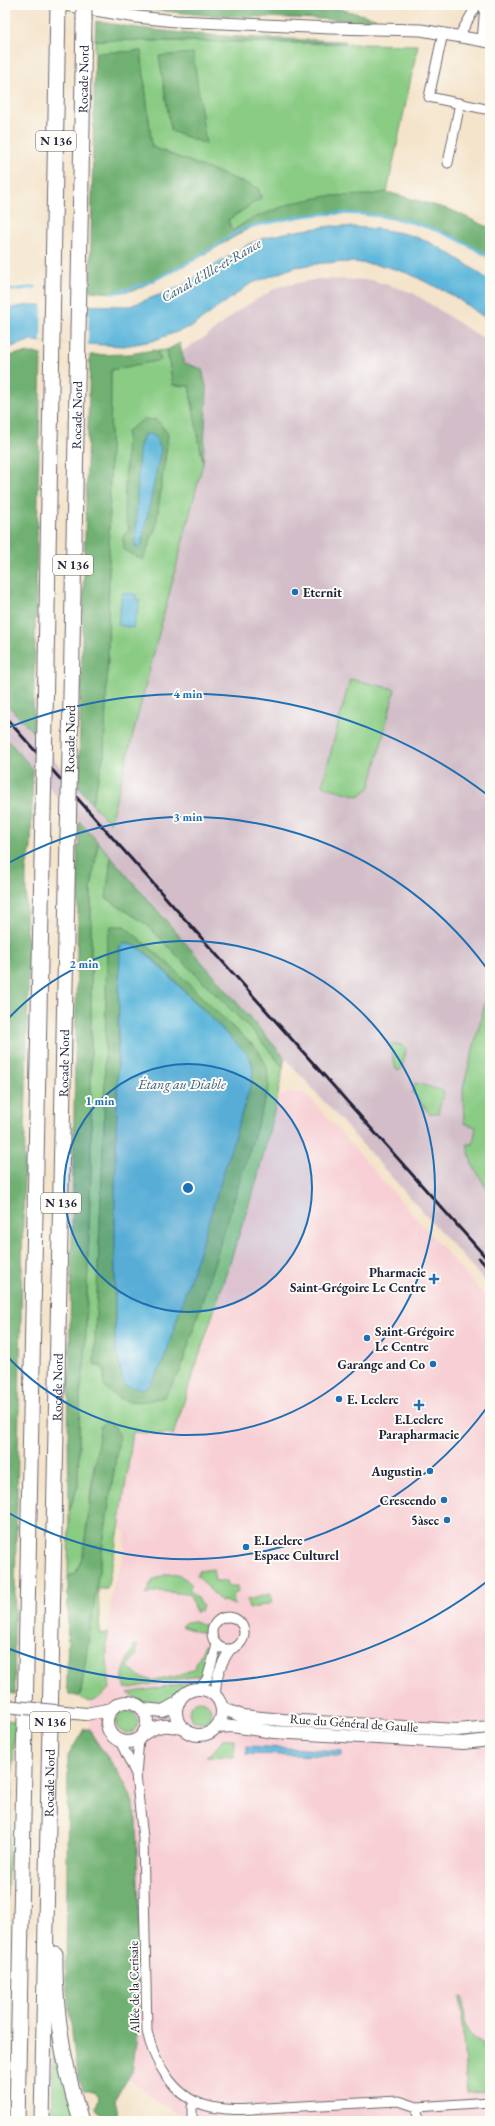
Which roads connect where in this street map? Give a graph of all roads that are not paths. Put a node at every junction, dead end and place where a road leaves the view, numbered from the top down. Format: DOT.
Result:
graph roads {
  1 [pos="84,5"];
  2 [pos="477,5"];
  3 [pos="485,5"];
  4 [pos="61,9"];
  5 [pos="443,33"];
  6 [pos="459,36"];
  7 [pos="486,42"];
  8 [pos="460,103"];
  9 [pos="490,110"];
  10 [pos="448,163"];
  11 [pos="217,1645"];
  12 [pos="231,1649"];
  13 [pos="199,1689"];
  14 [pos="219,1701"];
  15 [pos="179,1702"];
  16 [pos="5,1706"];
  17 [pos="112,1709"];
  18 [pos="142,1709"];
  19 [pos="86,1714"];
  20 [pos="216,1727"];
  21 [pos="490,1727"];
  22 [pos="108,1729"];
  23 [pos="184,1729"];
  24 [pos="141,1737"];
  25 [pos="490,1740"];
  26 [pos="120,1741"];
  27 [pos="136,1775"];
  28 [pos="46,1876"];
  29 [pos="196,2102"];
  30 [pos="490,2102"];
  31 [pos="417,2107"];
  32 [pos="17,2121"];
  33 [pos="42,2121"];
  34 [pos="81,2121"];
  35 [pos="192,2121"];
  36 [pos="418,2121"];
  1 -- 28 [label="highway, Rocade Nord / N 136, bridge"];
  2 -- 6 [label="street"];
  3 -- 7 [label="street"];
  4 -- 5 [label="street"];
  4 -- 32 [label="highway, Rocade Nord / N 136, bridge"];
  5 -- 6 [label="street"];
  5 -- 8 [label="street"];
  6 -- 7 [label="street"];
  8 -- 9 [label="street"];
  8 -- 10 [label="street"];
  11 -- 12 [label="street"];
  11 -- 12 [label="street"];
  11 -- 13 [label="street"];
  12 -- 14 [label="street"];
  13 -- 14 [label="main road, Rue du Général de Gaulle"];
  13 -- 15 [label="main road"];
  14 -- 20 [label="main road"];
  14 -- 21 [label="main road, Rue du Général de Gaulle"];
  15 -- 18 [label="main road"];
  15 -- 23 [label="main road"];
  16 -- 19 [label="main road, bridge"];
  17 -- 18 [label="main road"];
  17 -- 19 [label="main road"];
  17 -- 22 [label="main road"];
  18 -- 24 [label="main road"];
  19 -- 22 [label="main road"];
  20 -- 23 [label="main road, Rue du Général de Gaulle"];
  20 -- 25 [label="main road, Rue du Général de Gaulle"];
  22 -- 26 [label="main road"];
  23 -- 24 [label="main road, Rue du Général de Gaulle"];
  24 -- 26 [label="main road"];
  24 -- 27 [label="street, Allée de la Cerisaie"];
  26 -- 27 [label="street, Allée de la Cerisaie"];
  27 -- 29 [label="street, Allée de la Cerisaie"];
  28 -- 33 [label="highway, Rocade Nord / N 136"];
  28 -- 34 [label="highway"];
  29 -- 31 [label="street, Allée de la Cerisaie"];
  29 -- 35 [label="street"];
  30 -- 31 [label="street, Allée de la Cerisaie"];
  31 -- 36 [label="street"];
}
